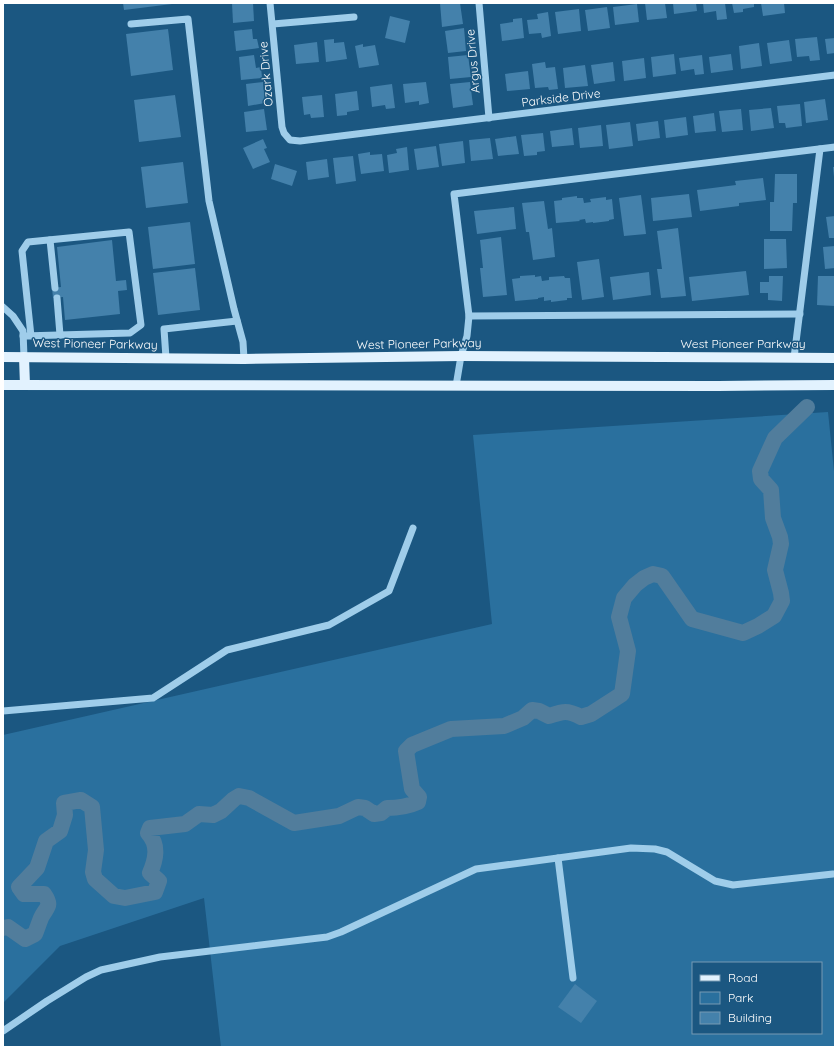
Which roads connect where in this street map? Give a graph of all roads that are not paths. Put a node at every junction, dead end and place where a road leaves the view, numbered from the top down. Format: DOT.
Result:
graph roads {
  1 [pos="270,3"];
  2 [pos="479,3"];
  3 [pos="354,17"];
  4 [pos="131,24"];
  5 [pos="273,24"];
  6 [pos="835,75"];
  7 [pos="489,118"];
  8 [pos="290,140"];
  9 [pos="835,147"];
  10 [pos="820,149"];
  11 [pos="50,240"];
  12 [pos="55,288"];
  13 [pos="57,298"];
  14 [pos="3,307"];
  15 [pos="800,314"];
  16 [pos="469,316"];
  17 [pos="237,321"];
  18 [pos="60,335"];
  19 [pos="23,336"];
  20 [pos="32,336"];
  21 [pos="462,356"];
  22 [pos="3,357"];
  23 [pos="24,357"];
  24 [pos="166,358"];
  25 [pos="794,358"];
  26 [pos="835,358"];
  27 [pos="244,359"];
  28 [pos="3,385"];
  29 [pos="25,385"];
  30 [pos="835,385"];
  31 [pos="456,386"];
  32 [pos="413,528"];
  33 [pos="3,711"];
  34 [pos="558,858"];
  35 [pos="834,874"];
  36 [pos="574,978"];
  37 [pos="3,1031"];
  1 -- 5 [label="street, Ozark Drive"];
  2 -- 7 [label="street, Argus Drive"];
  3 -- 5 [label="street"];
  4 -- 17 [label="street"];
  5 -- 8 [label="street, Ozark Drive"];
  6 -- 7 [label="street, Parkside Drive"];
  7 -- 8 [label="street, Parkside Drive"];
  9 -- 10 [label="street"];
  10 -- 15 [label="street"];
  10 -- 16 [label="street"];
  11 -- 12 [label="street"];
  11 -- 18 [label="street"];
  11 -- 20 [label="street"];
  13 -- 18 [label="street"];
  14 -- 19 [label="street"];
  15 -- 16 [label="street"];
  15 -- 25 [label="street"];
  16 -- 21 [label="street"];
  17 -- 24 [label="street"];
  17 -- 27 [label="street"];
  18 -- 20 [label="street"];
  19 -- 20 [label="street"];
  19 -- 23 [label="street"];
  21 -- 25 [label="main road, West Pioneer Parkway"];
  21 -- 27 [label="main road, West Pioneer Parkway"];
  21 -- 31 [label="street"];
  22 -- 23 [label="main road, West Pioneer Parkway"];
  23 -- 24 [label="main road, West Pioneer Parkway"];
  23 -- 29 [label="main road"];
  24 -- 27 [label="main road, West Pioneer Parkway"];
  25 -- 26 [label="main road, West Pioneer Parkway"];
  28 -- 29 [label="main road"];
  29 -- 31 [label="main road"];
  30 -- 31 [label="main road"];
  32 -- 33 [label="street"];
  34 -- 35 [label="street"];
  34 -- 36 [label="street"];
  34 -- 37 [label="street"];
}
